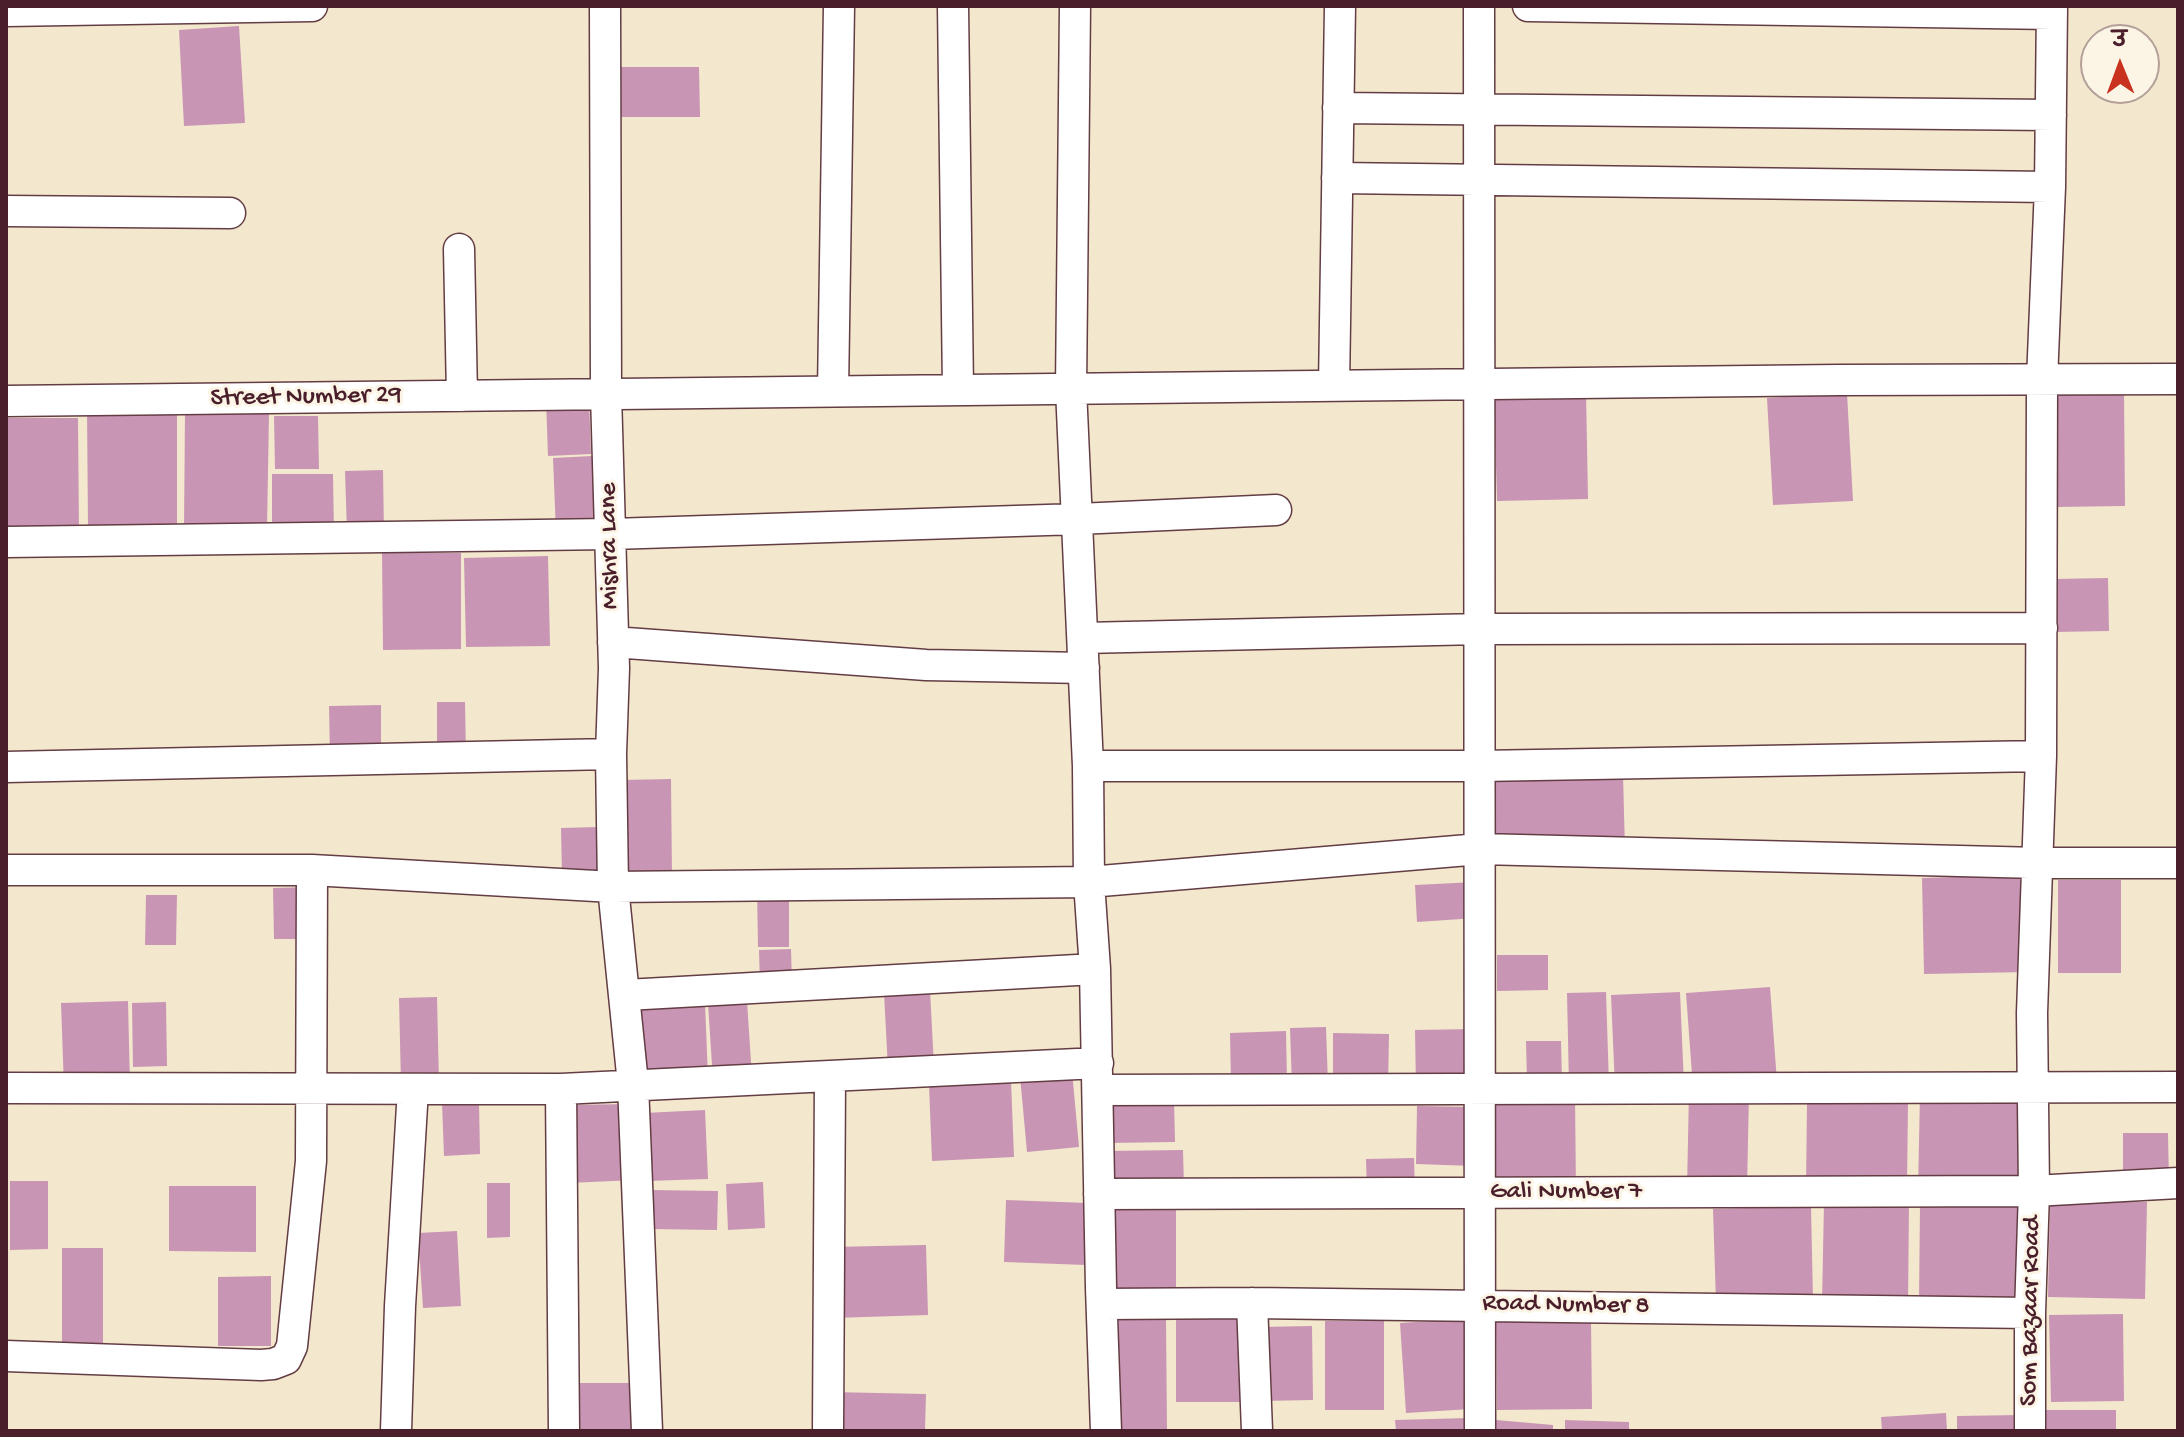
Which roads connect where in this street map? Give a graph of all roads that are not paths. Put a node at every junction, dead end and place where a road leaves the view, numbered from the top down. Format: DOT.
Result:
graph roads {
  1 [pos="312,6"];
  2 [pos="605,6"];
  3 [pos="839,6"];
  4 [pos="953,6"];
  5 [pos="1075,6"];
  6 [pos="1340,6"];
  7 [pos="1479,6"];
  8 [pos="1528,6"];
  9 [pos="2052,10"];
  10 [pos="6,11"];
  11 [pos="1338,108"];
  12 [pos="1481,110"];
  13 [pos="2051,115"];
  14 [pos="1337,178"];
  15 [pos="1479,180"];
  16 [pos="2050,187"];
  17 [pos="6,211"];
  18 [pos="230,213"];
  19 [pos="459,249"];
  20 [pos="2178,379"];
  21 [pos="2042,380"];
  22 [pos="1481,384"];
  23 [pos="1334,386"];
  24 [pos="1071,389"];
  25 [pos="958,390"];
  26 [pos="833,391"];
  27 [pos="606,394"];
  28 [pos="462,396"];
  29 [pos="6,401"];
  30 [pos="1276,510"];
  31 [pos="1078,519"];
  32 [pos="612,534"];
  33 [pos="6,542"];
  34 [pos="2042,628"];
  35 [pos="1480,629"];
  36 [pos="613,642"];
  37 [pos="1084,653"];
  38 [pos="611,754"];
  39 [pos="2041,756"];
  40 [pos="1088,766"];
  41 [pos="1480,766"];
  42 [pos="6,767"];
  43 [pos="1480,849"];
  44 [pos="2039,863"];
  45 [pos="2178,863"];
  46 [pos="6,870"];
  47 [pos="312,870"];
  48 [pos="1089,882"];
  49 [pos="613,887"];
  50 [pos="1095,969"];
  51 [pos="626,995"];
  52 [pos="830,1076"];
  53 [pos="1098,1077"];
  54 [pos="633,1084"];
  55 [pos="2178,1087"];
  56 [pos="6,1088"];
  57 [pos="312,1088"];
  58 [pos="413,1089"];
  59 [pos="561,1089"];
  60 [pos="1479,1089"];
  61 [pos="2032,1089"];
  62 [pos="2178,1183"];
  63 [pos="2034,1191"];
  64 [pos="1099,1194"];
  65 [pos="1479,1194"];
  66 [pos="1252,1303"];
  67 [pos="1103,1304"];
  68 [pos="1479,1305"];
  69 [pos="2030,1313"];
  70 [pos="6,1356"];
  71 [pos="396,1431"];
  72 [pos="564,1431"];
  73 [pos="647,1431"];
  74 [pos="828,1431"];
  75 [pos="1106,1431"];
  76 [pos="1257,1431"];
  77 [pos="1480,1431"];
  78 [pos="2030,1431"];
  1 -- 10 [label="street"];
  2 -- 27 [label="street, Mishra Lane"];
  3 -- 26 [label="street"];
  4 -- 25 [label="street"];
  5 -- 24 [label="street"];
  6 -- 11 [label="street"];
  7 -- 12 [label="street"];
  8 -- 9 [label="street"];
  9 -- 13 [label="street, Som Bazaar Road"];
  11 -- 12 [label="street"];
  11 -- 14 [label="street"];
  12 -- 13 [label="street"];
  12 -- 15 [label="street"];
  13 -- 16 [label="street, Som Bazaar Road"];
  14 -- 15 [label="street"];
  14 -- 23 [label="street"];
  15 -- 16 [label="street"];
  15 -- 22 [label="street"];
  16 -- 21 [label="street, Som Bazaar Road"];
  17 -- 18 [label="street"];
  19 -- 28 [label="street"];
  20 -- 21 [label="street, Street Number 29"];
  21 -- 22 [label="street, Street Number 29"];
  21 -- 34 [label="street, Som Bazaar Road"];
  22 -- 23 [label="street, Street Number 29"];
  22 -- 35 [label="street"];
  23 -- 24 [label="street, Street Number 29"];
  24 -- 25 [label="street, Street Number 29"];
  24 -- 31 [label="street"];
  25 -- 26 [label="street, Street Number 29"];
  26 -- 27 [label="street, Street Number 29"];
  27 -- 28 [label="street, Street Number 29"];
  27 -- 32 [label="street, Mishra Lane"];
  28 -- 29 [label="street, Street Number 29"];
  30 -- 31 [label="street"];
  31 -- 32 [label="street"];
  31 -- 37 [label="street"];
  32 -- 33 [label="street"];
  32 -- 36 [label="street, Mishra Lane"];
  34 -- 35 [label="street"];
  34 -- 39 [label="street, Som Bazaar Road"];
  35 -- 37 [label="street"];
  35 -- 41 [label="street"];
  36 -- 37 [label="street"];
  36 -- 38 [label="street, Mishra Lane"];
  37 -- 40 [label="street"];
  38 -- 42 [label="street"];
  38 -- 49 [label="street, Mishra Lane"];
  39 -- 41 [label="street"];
  39 -- 44 [label="street, Som Bazaar Road"];
  40 -- 41 [label="street"];
  40 -- 48 [label="street"];
  41 -- 43 [label="street"];
  43 -- 44 [label="street"];
  43 -- 48 [label="street"];
  43 -- 60 [label="street"];
  44 -- 45 [label="street"];
  44 -- 61 [label="street, Som Bazaar Road"];
  46 -- 47 [label="street"];
  47 -- 49 [label="street"];
  47 -- 57 [label="street"];
  48 -- 49 [label="street"];
  48 -- 50 [label="street"];
  49 -- 51 [label="street, Mishra Lane"];
  50 -- 51 [label="street"];
  50 -- 53 [label="street"];
  51 -- 54 [label="street, Mishra Lane"];
  52 -- 53 [label="street"];
  52 -- 54 [label="street"];
  52 -- 74 [label="street"];
  53 -- 60 [label="street"];
  53 -- 64 [label="street"];
  54 -- 59 [label="street"];
  54 -- 73 [label="street, Mishra Lane"];
  55 -- 61 [label="street"];
  56 -- 57 [label="street"];
  57 -- 58 [label="street"];
  57 -- 70 [label="street"];
  58 -- 59 [label="street"];
  58 -- 71 [label="street"];
  59 -- 72 [label="street"];
  60 -- 61 [label="street"];
  60 -- 65 [label="street"];
  61 -- 63 [label="street, Som Bazaar Road"];
  62 -- 63 [label="street, Gali Number 7"];
  63 -- 65 [label="street, Gali Number 7"];
  63 -- 69 [label="street, Som Bazaar Road"];
  64 -- 65 [label="street, Gali Number 7"];
  64 -- 67 [label="street"];
  65 -- 68 [label="street"];
  66 -- 67 [label="street, Road Number 8"];
  66 -- 68 [label="street, Road Number 8"];
  66 -- 76 [label="street"];
  67 -- 75 [label="street"];
  68 -- 69 [label="street, Road Number 8"];
  68 -- 77 [label="street"];
  69 -- 78 [label="street, Som Bazaar Road"];
}
